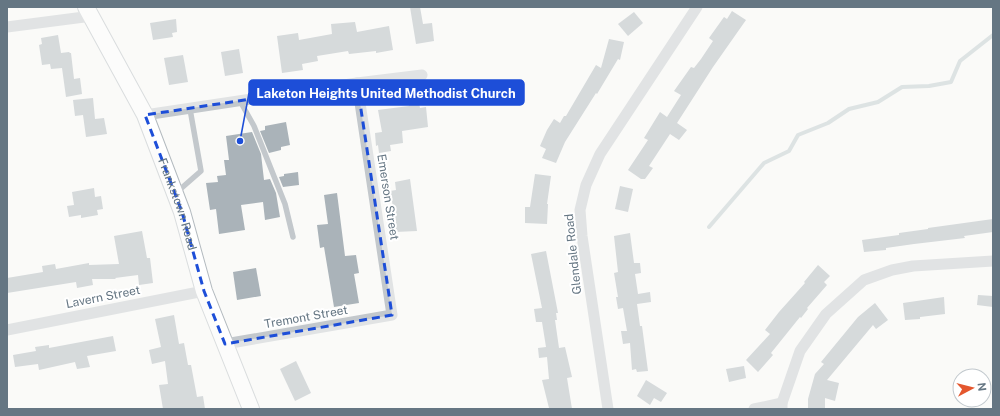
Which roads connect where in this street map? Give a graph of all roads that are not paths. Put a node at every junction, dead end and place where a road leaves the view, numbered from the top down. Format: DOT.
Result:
graph roads {
  1 [pos="697,7"];
  2 [pos="89,12"];
  3 [pos="7,27"];
  4 [pos="422,75"];
  5 [pos="357,83"];
  6 [pos="240,101"];
  7 [pos="190,109"];
  8 [pos="145,115"];
  9 [pos="176,193"];
  10 [pos="293,236"];
  11 [pos="993,261"];
  12 [pos="204,291"];
  13 [pos="392,315"];
  14 [pos="7,330"];
  15 [pos="225,344"];
  16 [pos="782,406"];
  17 [pos="251,409"];
  18 [pos="608,409"];
  19 [pos="754,409"];
  1 -- 18 [label="street, Glendale Road"];
  2 -- 3 [label="street"];
  2 -- 8 [label="main road, Frankstown Road"];
  4 -- 5 [label="street"];
  5 -- 6 [label="street"];
  5 -- 13 [label="street, Emerson Street"];
  6 -- 7 [label="street"];
  6 -- 10 [label="lane"];
  7 -- 8 [label="street"];
  7 -- 9 [label="lane"];
  8 -- 9 [label="main road, Frankstown Road"];
  9 -- 12 [label="main road, Frankstown Road"];
  11 -- 16 [label="street"];
  12 -- 14 [label="street, Lavern Street"];
  12 -- 15 [label="main road, Frankstown Road"];
  13 -- 15 [label="street, Tremont Street"];
  15 -- 17 [label="main road, Frankstown Road"];
  16 -- 19 [label="street"];
}
